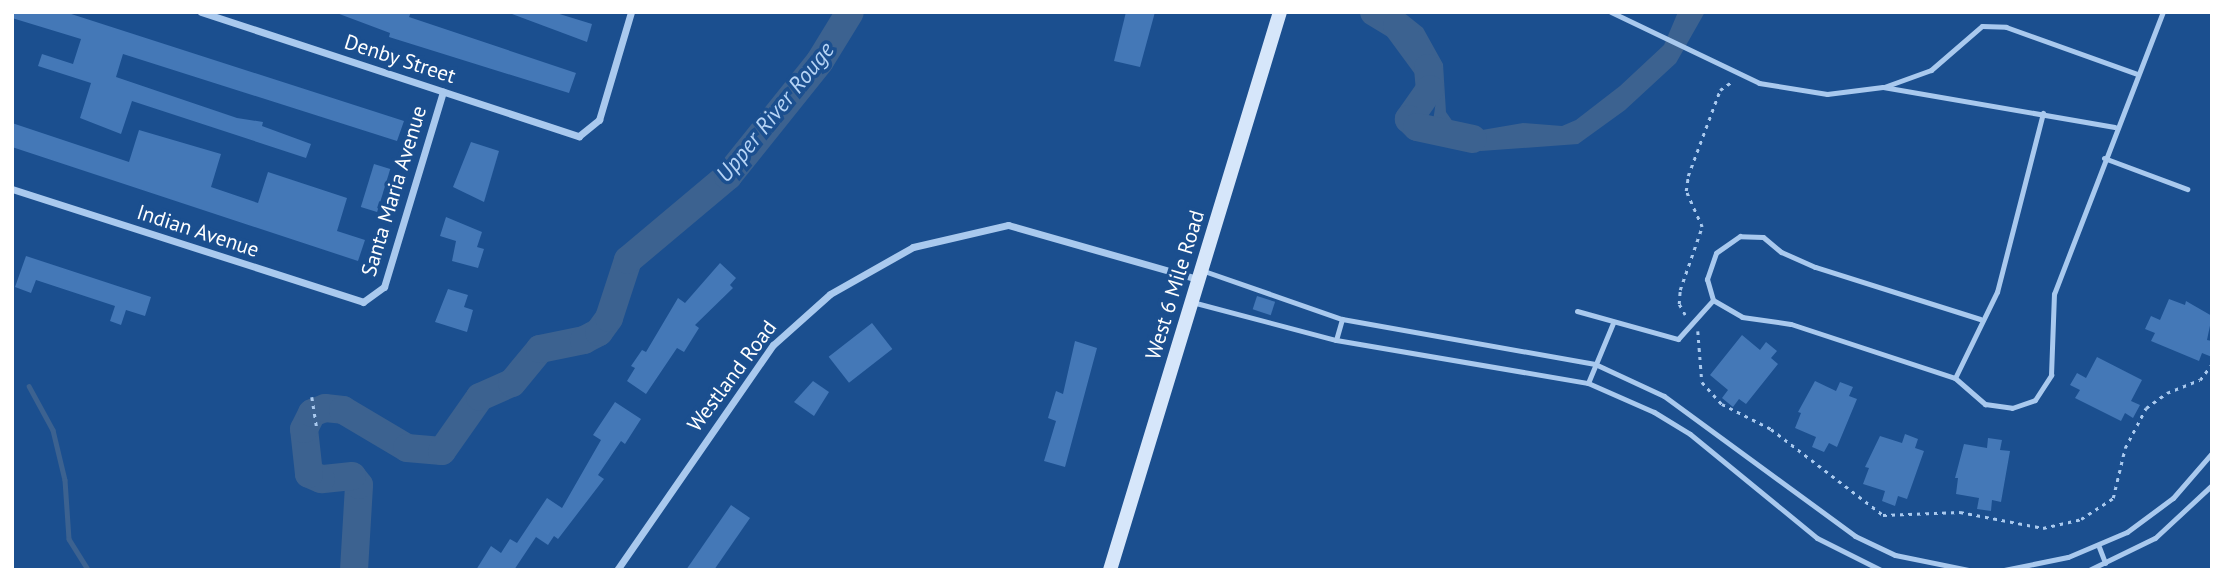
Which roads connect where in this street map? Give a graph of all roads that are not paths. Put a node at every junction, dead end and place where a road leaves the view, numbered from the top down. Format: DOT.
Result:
graph roads {
  1 [pos="201,12"];
  2 [pos="631,12"];
  3 [pos="1280,12"];
  4 [pos="1611,12"];
  5 [pos="2163,12"];
  6 [pos="2137,74"];
  7 [pos="1883,87"];
  8 [pos="443,92"];
  9 [pos="2043,113"];
  10 [pos="2115,127"];
  11 [pos="2104,158"];
  12 [pos="12,189"];
  13 [pos="2187,189"];
  14 [pos="1200,275"];
  15 [pos="373,299"];
  16 [pos="1713,300"];
  17 [pos="1192,302"];
  18 [pos="1577,311"];
  19 [pos="1980,318"];
  20 [pos="1342,320"];
  21 [pos="1613,323"];
  22 [pos="1336,340"];
  23 [pos="1595,364"];
  24 [pos="1955,378"];
  25 [pos="1587,383"];
  26 [pos="2212,453"];
  27 [pos="2212,485"];
  28 [pos="2099,547"];
  29 [pos="2105,563"];
  30 [pos="617,570"];
  31 [pos="1110,570"];
  32 [pos="1881,570"];
  33 [pos="1969,570"];
  34 [pos="2004,570"];
  35 [pos="2089,570"];
  1 -- 8 [label="street, Denby Street"];
  2 -- 8 [label="street, Denby Street"];
  3 -- 14 [label="main road, West 6 Mile Road"];
  4 -- 7 [label="lane"];
  5 -- 6 [label="lane"];
  6 -- 7 [label="lane"];
  6 -- 10 [label="lane"];
  7 -- 9 [label="lane"];
  8 -- 15 [label="street, Santa Maria Avenue"];
  9 -- 10 [label="lane"];
  9 -- 19 [label="lane"];
  10 -- 11 [label="lane"];
  11 -- 13 [label="lane"];
  11 -- 24 [label="lane"];
  12 -- 15 [label="street, Indian Avenue"];
  14 -- 17 [label="main road, West 6 Mile Road"];
  14 -- 20 [label="lane"];
  14 -- 30 [label="street, Westland Road"];
  16 -- 19 [label="lane"];
  16 -- 21 [label="lane"];
  16 -- 24 [label="lane"];
  17 -- 22 [label="lane"];
  17 -- 31 [label="main road, West 6 Mile Road"];
  18 -- 21 [label="lane"];
  19 -- 24 [label="lane"];
  20 -- 22 [label="lane"];
  20 -- 23 [label="lane"];
  21 -- 23 [label="lane"];
  22 -- 25 [label="lane"];
  23 -- 25 [label="lane"];
  23 -- 33 [label="lane"];
  25 -- 32 [label="lane"];
  26 -- 28 [label="lane"];
  27 -- 29 [label="lane"];
  28 -- 29 [label="lane"];
  28 -- 34 [label="lane"];
  29 -- 35 [label="lane"];
}
